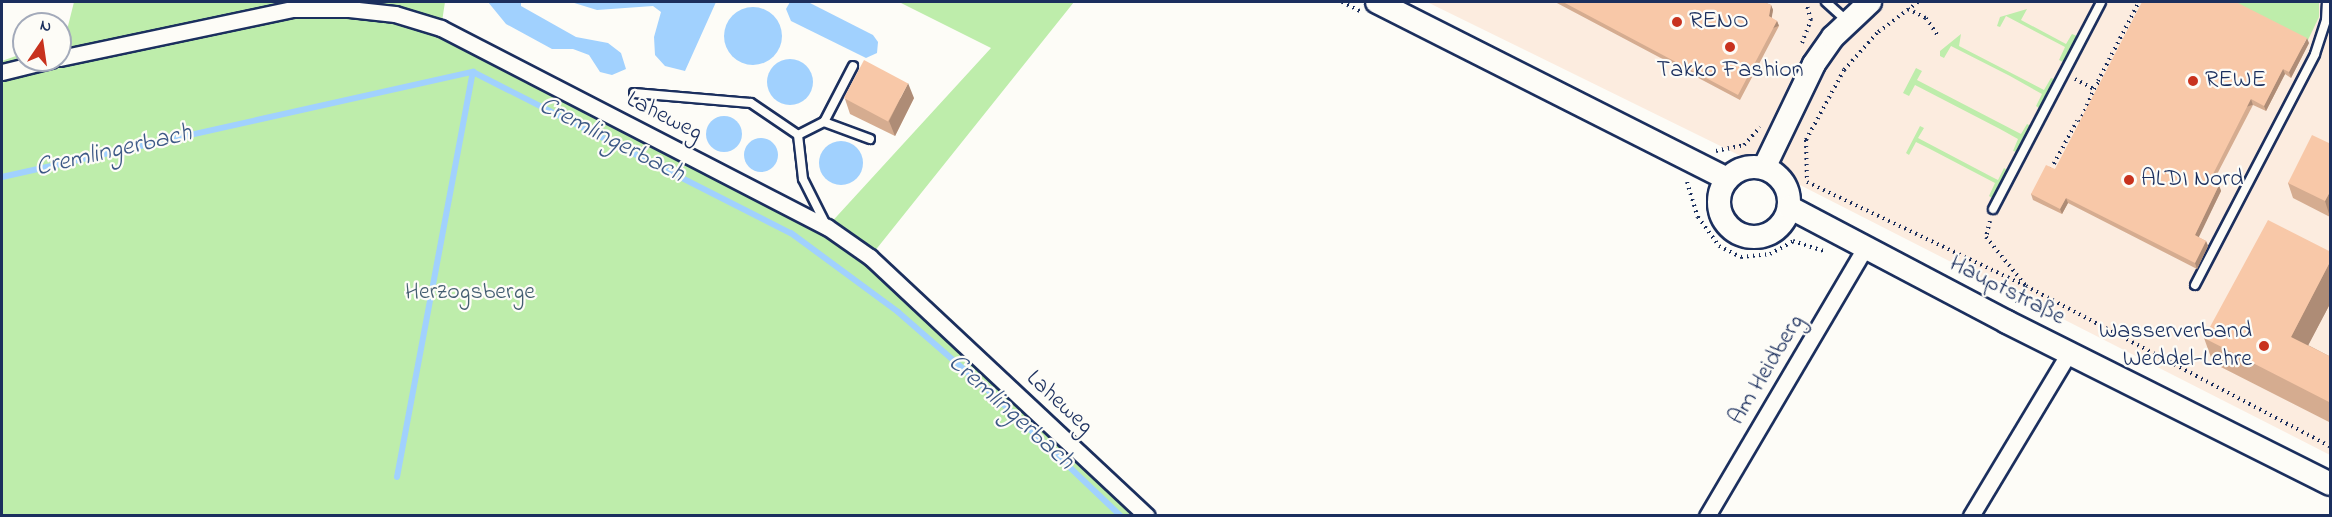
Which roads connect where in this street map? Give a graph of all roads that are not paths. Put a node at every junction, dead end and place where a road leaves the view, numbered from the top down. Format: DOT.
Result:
graph roads {
  1 [pos="1826,2"];
  2 [pos="1870,2"];
  3 [pos="2101,2"];
  4 [pos="2327,2"];
  5 [pos="1374,9"];
  6 [pos="1848,22"];
  7 [pos="72,55"];
  8 [pos="853,66"];
  9 [pos="634,93"];
  10 [pos="824,122"];
  11 [pos="798,135"];
  12 [pos="870,139"];
  13 [pos="1764,168"];
  14 [pos="1727,179"];
  15 [pos="1789,207"];
  16 [pos="1993,208"];
  17 [pos="827,227"];
  18 [pos="1860,256"];
  19 [pos="2195,285"];
  20 [pos="2069,353"];
  21 [pos="2331,483"];
  22 [pos="1147,516"];
  23 [pos="1707,516"];
  24 [pos="1971,516"];
  1 -- 6 [label="lane"];
  2 -- 6 [label="street"];
  3 -- 16 [label="lane"];
  4 -- 19 [label="lane"];
  5 -- 14 [label="street"];
  6 -- 13 [label="street"];
  7 -- 17 [label="street, Laheweg"];
  8 -- 10 [label="lane"];
  9 -- 11 [label="lane"];
  10 -- 11 [label="lane"];
  10 -- 12 [label="lane"];
  11 -- 17 [label="lane"];
  13 -- 14 [label="street"];
  13 -- 15 [label="street"];
  14 -- 15 [label="street"];
  15 -- 18 [label="street, Hauptstraße"];
  17 -- 22 [label="street, Laheweg"];
  18 -- 20 [label="street, Hauptstraße"];
  18 -- 23 [label="street, Am Heidberg"];
  20 -- 21 [label="street, Hauptstraße"];
  20 -- 24 [label="street"];
}
